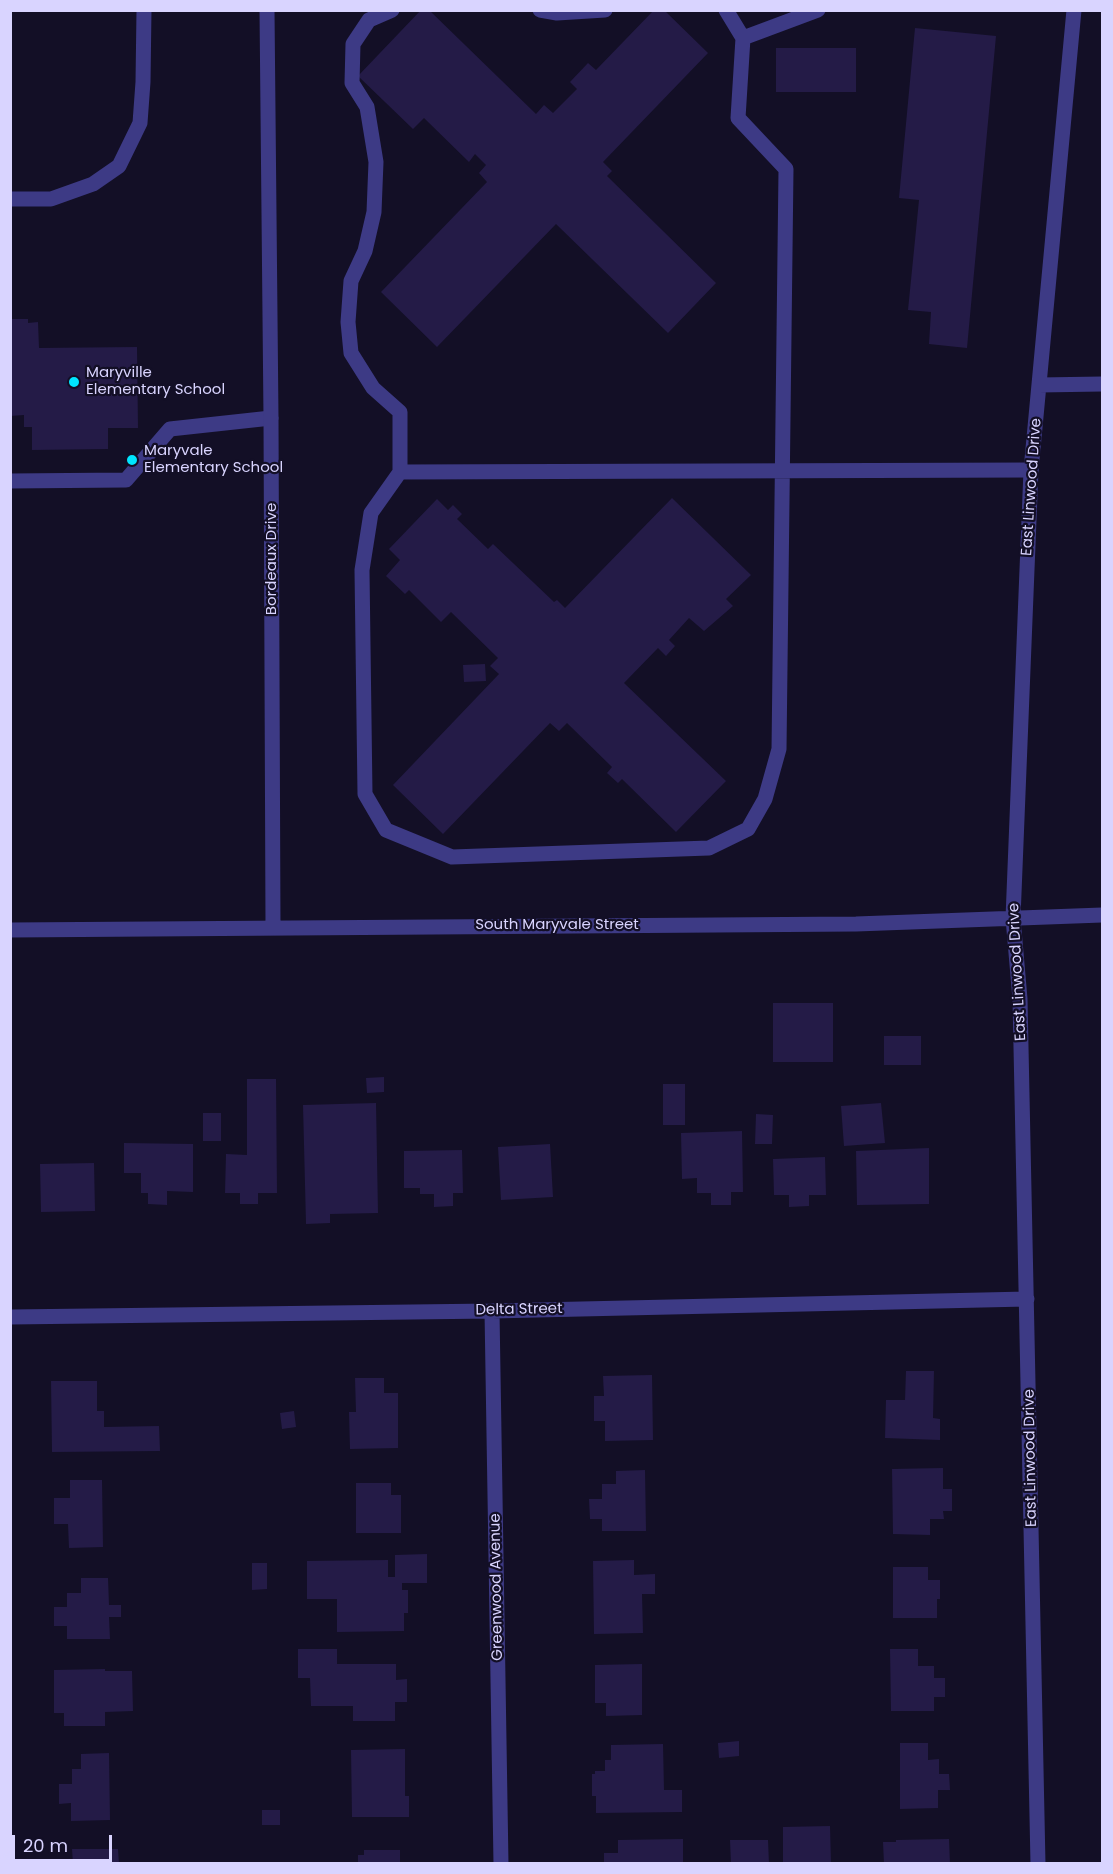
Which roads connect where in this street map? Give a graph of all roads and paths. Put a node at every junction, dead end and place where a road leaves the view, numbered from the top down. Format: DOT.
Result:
graph roads {
  1 [pos="144,10"];
  2 [pos="267,10"];
  3 [pos="392,10"];
  4 [pos="540,10"];
  5 [pos="605,10"];
  6 [pos="726,10"];
  7 [pos="818,10"];
  8 [pos="1074,10"];
  9 [pos="743,38"];
  10 [pos="10,200"];
  11 [pos="1102,384"];
  12 [pos="1039,385"];
  13 [pos="272,418"];
  14 [pos="783,470"];
  15 [pos="1031,470"];
  16 [pos="400,472"];
  17 [pos="10,481"];
  18 [pos="1102,915"];
  19 [pos="1013,918"];
  20 [pos="273,927"];
  21 [pos="10,930"];
  22 [pos="1027,1299"];
  23 [pos="492,1311"];
  24 [pos="10,1317"];
  25 [pos="501,1863"];
  26 [pos="1038,1863"];
  1 -- 10 [label="street"];
  2 -- 13 [label="street, Bordeaux Drive"];
  3 -- 16 [label="street"];
  4 -- 5 [label="street"];
  6 -- 9 [label="street"];
  7 -- 9 [label="street"];
  8 -- 12 [label="street, East Linwood Drive"];
  9 -- 14 [label="street"];
  11 -- 12 [label="street"];
  12 -- 15 [label="street, East Linwood Drive"];
  13 -- 17 [label="street"];
  13 -- 20 [label="street, Bordeaux Drive"];
  14 -- 15 [label="street"];
  14 -- 16 [label="street"];
  14 -- 16 [label="street"];
  15 -- 19 [label="street, East Linwood Drive"];
  18 -- 19 [label="street, South Maryvale Street"];
  19 -- 20 [label="street, South Maryvale Street"];
  19 -- 22 [label="street, East Linwood Drive"];
  20 -- 21 [label="street, South Maryvale Street"];
  22 -- 23 [label="street, Delta Street"];
  22 -- 26 [label="street, East Linwood Drive"];
  23 -- 24 [label="street, Delta Street"];
  23 -- 25 [label="street, Greenwood Avenue"];
}
